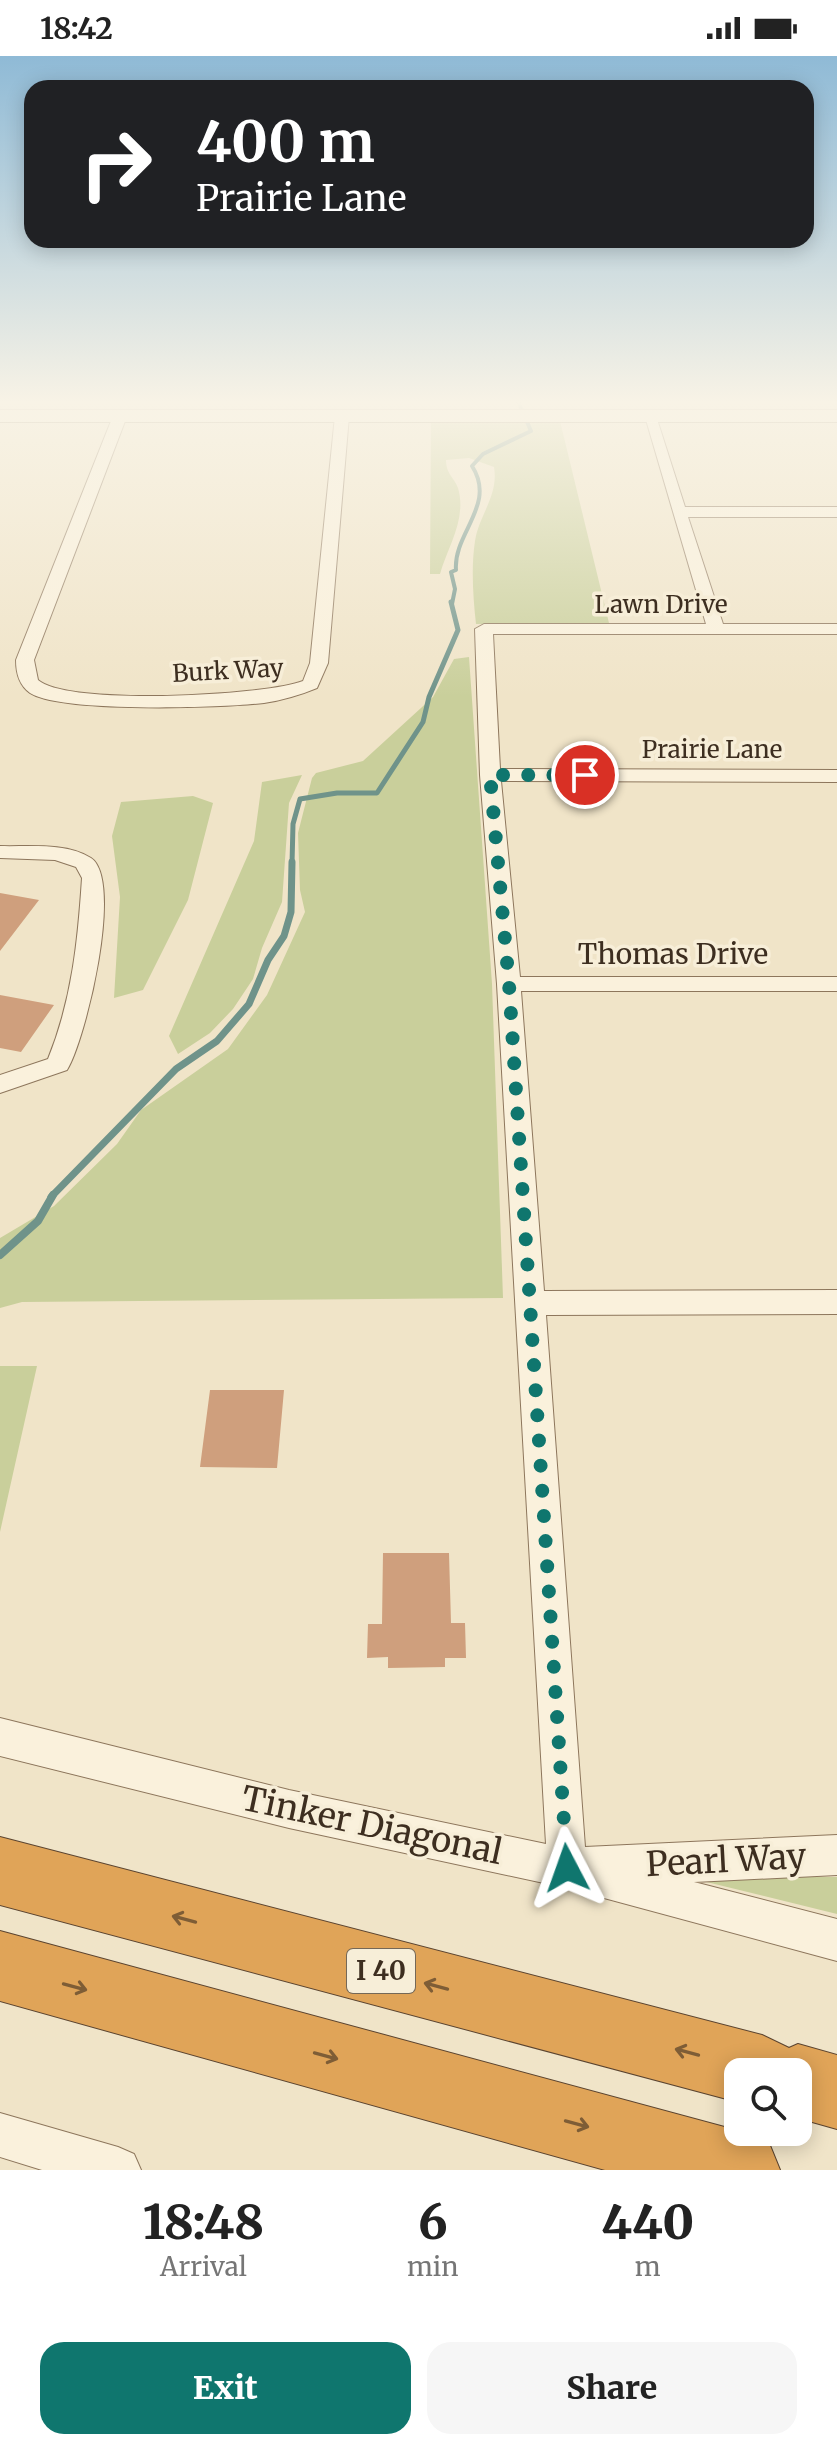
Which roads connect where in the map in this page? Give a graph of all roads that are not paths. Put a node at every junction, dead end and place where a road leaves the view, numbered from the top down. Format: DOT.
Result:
graph roads {
  1 [pos="87,500"];
  2 [pos="334,500"];
  3 [pos="676,500"];
  4 [pos="680,512"];
  5 [pos="837,512"];
  6 [pos="716,629"];
  7 [pos="837,629"];
  8 [pos="490,775"];
  9 [pos="837,776"];
  10 [pos="0,852"];
  11 [pos="509,984"];
  12 [pos="837,984"];
  13 [pos="0,1084"];
  14 [pos="837,1302"];
  15 [pos="531,1303"];
  16 [pos="0,1737"];
  17 [pos="837,1855"];
  18 [pos="567,1868"];
  19 [pos="0,1871"];
  20 [pos="837,1940"];
  21 [pos="0,1966"];
  22 [pos="724,2062"];
  23 [pos="812,2085"];
  24 [pos="837,2092"];
  25 [pos="0,2135"];
  26 [pos="118,2170"];
  27 [pos="742,2170"];
  1 -- 2 [label="street, Burk Way"];
  3 -- 4 [label="street"];
  4 -- 5 [label="street"];
  4 -- 6 [label="street"];
  6 -- 7 [label="street, Lawn Drive"];
  6 -- 8 [label="street, Lawn Drive"];
  8 -- 9 [label="street, Prairie Lane"];
  8 -- 11 [label="street"];
  10 -- 13 [label="street"];
  11 -- 12 [label="street, Thomas Drive"];
  11 -- 15 [label="street"];
  14 -- 15 [label="street"];
  15 -- 18 [label="street"];
  16 -- 18 [label="street, Tinker Diagonal"];
  17 -- 18 [label="street, Pearl Way"];
  18 -- 20 [label="street, Tinker Diagonal"];
  22 -- 19 [label="highway, I 40, one-way"];
  21 -- 27 [label="highway, one-way"];
  23 -- 24 [label="highway"];
  25 -- 26 [label="street"];
}
